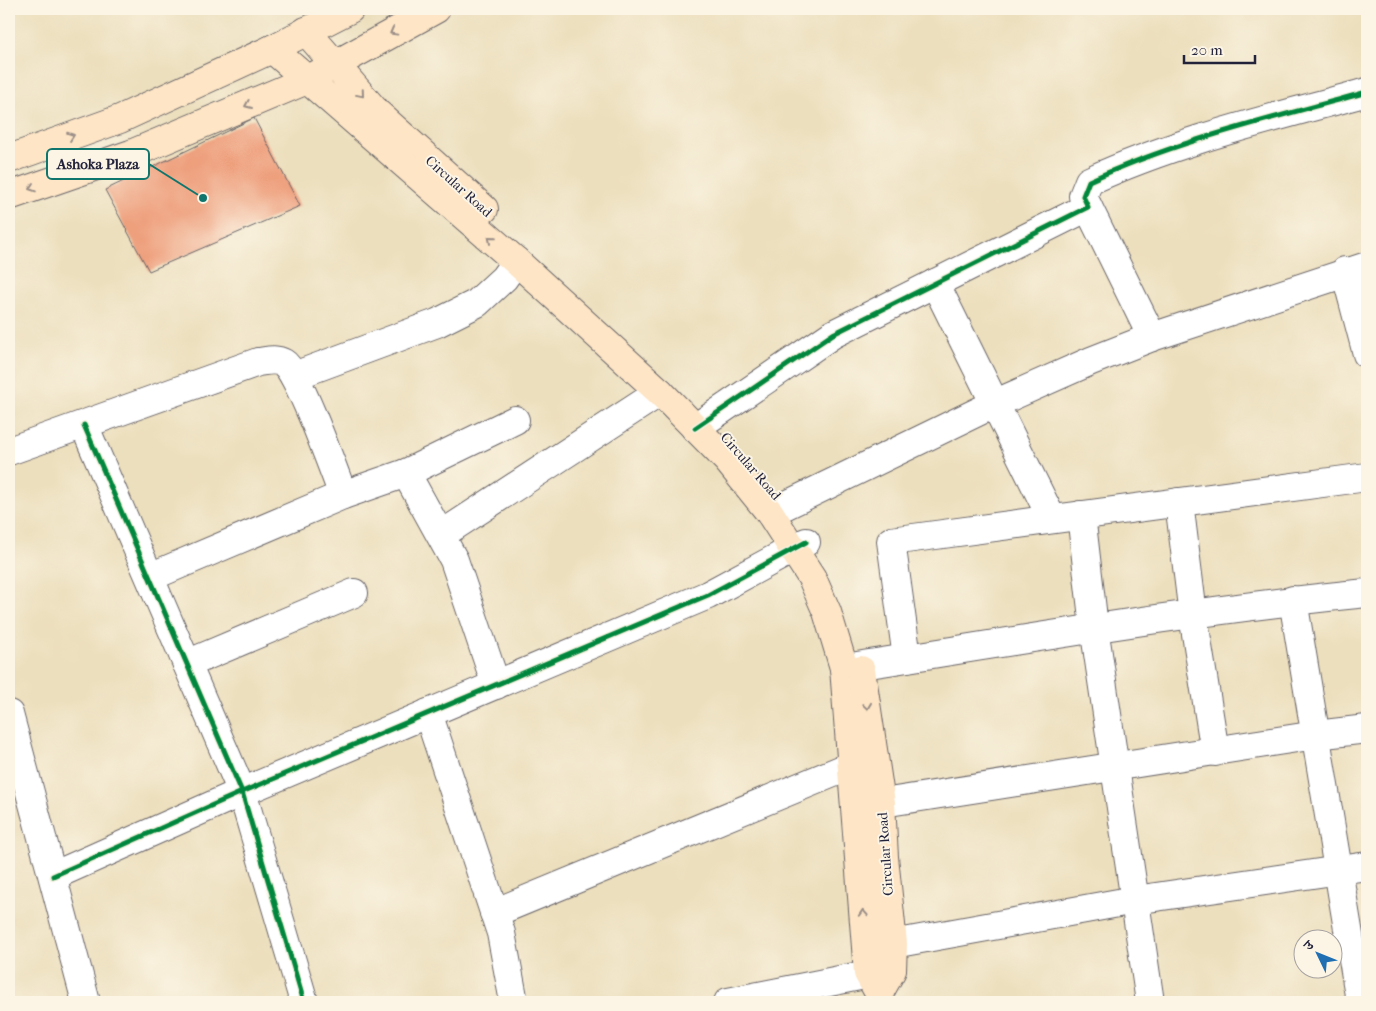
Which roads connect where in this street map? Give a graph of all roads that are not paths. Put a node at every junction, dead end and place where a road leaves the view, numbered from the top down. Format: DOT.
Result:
graph roads {
  1 [pos="350,9"];
  2 [pos="436,9"];
  3 [pos="306,31"];
  4 [pos="272,49"];
  5 [pos="336,64"];
  6 [pos="309,80"];
  7 [pos="1367,92"];
  8 [pos="9,159"];
  9 [pos="9,196"];
  10 [pos="1088,207"];
  11 [pos="516,261"];
  12 [pos="1356,269"];
  13 [pos="935,283"];
  14 [pos="1152,337"];
  15 [pos="1367,354"];
  16 [pos="294,376"];
  17 [pos="660,392"];
  18 [pos="994,404"];
  19 [pos="515,420"];
  20 [pos="701,424"];
  21 [pos="84,425"];
  22 [pos="9,451"];
  23 [pos="406,473"];
  24 [pos="1367,477"];
  25 [pos="344,495"];
  26 [pos="1179,502"];
  27 [pos="777,510"];
  28 [pos="1081,515"];
  29 [pos="1052,519"];
  30 [pos="441,535"];
  31 [pos="800,545"];
  32 [pos="150,578"];
  33 [pos="1367,593"];
  34 [pos="354,594"];
  35 [pos="1293,600"];
  36 [pos="1193,614"];
  37 [pos="1094,627"];
  38 [pos="906,658"];
  39 [pos="187,664"];
  40 [pos="852,666"];
  41 [pos="496,685"];
  42 [pos="428,713"];
  43 [pos="9,714"];
  44 [pos="1367,730"];
  45 [pos="1316,735"];
  46 [pos="1215,752"];
  47 [pos="863,761"];
  48 [pos="1114,767"];
  49 [pos="242,792"];
  50 [pos="869,805"];
  51 [pos="1367,866"];
  52 [pos="1337,869"];
  53 [pos="53,876"];
  54 [pos="1134,900"];
  55 [pos="494,913"];
  56 [pos="865,946"];
  57 [pos="882,976"];
  58 [pos="1359,1001"];
  59 [pos="86,1002"];
  60 [pos="304,1002"];
  61 [pos="514,1002"];
  62 [pos="728,1002"];
  63 [pos="1150,1002"];
  1 -- 3 [label="main road"];
  2 -- 5 [label="main road, one-way"];
  3 -- 4 [label="main road"];
  3 -- 5 [label="main road, Circular Road"];
  4 -- 6 [label="main road, Circular Road"];
  8 -- 4 [label="main road, one-way"];
  5 -- 6 [label="main road"];
  5 -- 20 [label="main road, Circular Road, one-way"];
  6 -- 9 [label="main road, one-way"];
  11 -- 6 [label="main road, Circular Road, one-way"];
  7 -- 10 [label="street"];
  10 -- 13 [label="street"];
  10 -- 14 [label="street"];
  11 -- 16 [label="street"];
  11 -- 17 [label="main road, Circular Road"];
  12 -- 14 [label="street"];
  12 -- 15 [label="street"];
  13 -- 18 [label="street"];
  13 -- 20 [label="street"];
  14 -- 18 [label="street"];
  16 -- 21 [label="street"];
  16 -- 25 [label="street"];
  17 -- 20 [label="main road, Circular Road"];
  17 -- 30 [label="street"];
  18 -- 27 [label="street"];
  18 -- 29 [label="street"];
  19 -- 23 [label="street"];
  20 -- 27 [label="main road, Circular Road"];
  21 -- 22 [label="street"];
  21 -- 32 [label="street"];
  23 -- 25 [label="street"];
  23 -- 30 [label="street"];
  24 -- 26 [label="street"];
  25 -- 32 [label="street"];
  26 -- 28 [label="street"];
  26 -- 36 [label="street"];
  27 -- 31 [label="main road, Circular Road"];
  28 -- 29 [label="street"];
  28 -- 37 [label="street"];
  29 -- 38 [label="street"];
  30 -- 41 [label="street"];
  31 -- 40 [label="main road, Circular Road"];
  31 -- 41 [label="street"];
  32 -- 39 [label="street"];
  33 -- 35 [label="street"];
  34 -- 39 [label="street"];
  35 -- 36 [label="street"];
  35 -- 45 [label="street"];
  36 -- 37 [label="street"];
  36 -- 46 [label="street"];
  37 -- 38 [label="street"];
  37 -- 48 [label="street"];
  38 -- 40 [label="street"];
  39 -- 49 [label="street"];
  40 -- 47 [label="main road, Circular Road"];
  41 -- 42 [label="street"];
  42 -- 49 [label="street"];
  42 -- 55 [label="street"];
  43 -- 53 [label="street"];
  44 -- 45 [label="street"];
  45 -- 46 [label="street"];
  45 -- 52 [label="street"];
  46 -- 48 [label="street"];
  47 -- 50 [label="main road, Circular Road"];
  47 -- 55 [label="street"];
  48 -- 50 [label="street"];
  48 -- 54 [label="street"];
  49 -- 53 [label="street"];
  49 -- 60 [label="street"];
  56 -- 50 [label="main road, Circular Road, one-way"];
  50 -- 57 [label="main road, Circular Road"];
  51 -- 52 [label="street"];
  52 -- 54 [label="street"];
  52 -- 58 [label="street"];
  53 -- 59 [label="street"];
  54 -- 57 [label="street"];
  54 -- 63 [label="street"];
  55 -- 61 [label="street"];
  56 -- 57 [label="street"];
  57 -- 62 [label="street"];
}
